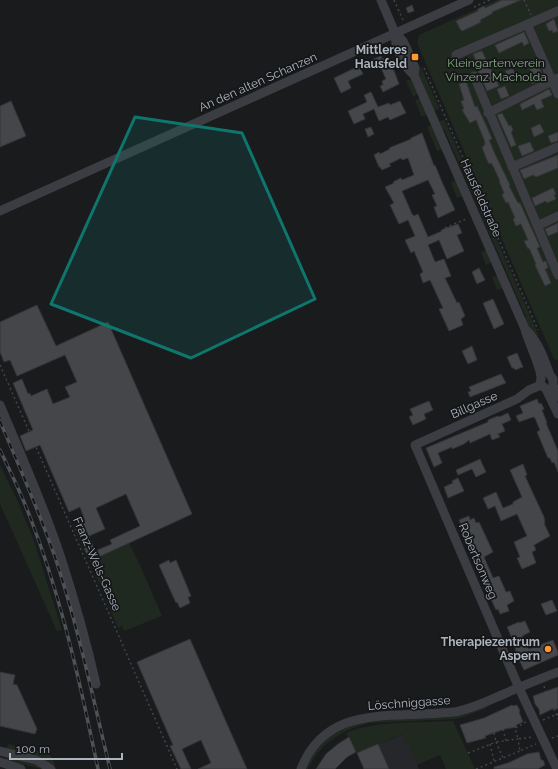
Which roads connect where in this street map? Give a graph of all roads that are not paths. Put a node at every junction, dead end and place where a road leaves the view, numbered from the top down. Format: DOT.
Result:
graph roads {
  1 [pos="381,0"];
  2 [pos="469,0"];
  3 [pos="558,11"];
  4 [pos="530,22"];
  5 [pos="395,33"];
  6 [pos="456,55"];
  7 [pos="474,76"];
  8 [pos="555,79"];
  9 [pos="558,94"];
  10 [pos="488,113"];
  11 [pos="558,147"];
  12 [pos="512,167"];
  13 [pos="0,211"];
  14 [pos="558,216"];
  15 [pos="537,226"];
  16 [pos="558,274"];
  17 [pos="549,380"];
  18 [pos="558,397"];
  19 [pos="0,405"];
  20 [pos="558,414"];
  21 [pos="415,445"];
  22 [pos="558,672"];
  23 [pos="96,684"];
  24 [pos="519,688"];
  25 [pos="0,751"];
  26 [pos="0,762"];
  27 [pos="22,769"];
  28 [pos="51,769"];
  29 [pos="300,769"];
  30 [pos="557,769"];
  1 -- 5 [label="street, Hausfeldstraße"];
  2 -- 5 [label="street, An den alten Schanzen"];
  3 -- 4 [label="street"];
  4 -- 6 [label="street"];
  4 -- 8 [label="street"];
  5 -- 13 [label="street, An den alten Schanzen"];
  5 -- 17 [label="street, Hausfeldstraße"];
  7 -- 10 [label="street"];
  8 -- 9 [label="street"];
  8 -- 10 [label="street"];
  10 -- 12 [label="street"];
  11 -- 12 [label="street"];
  12 -- 15 [label="street"];
  14 -- 15 [label="street"];
  15 -- 16 [label="street"];
  17 -- 18 [label="street, Hausfeldstraße"];
  17 -- 20 [label="street, Hausfeldstraße"];
  17 -- 21 [label="street, Billgasse"];
  19 -- 23 [label="street"];
  21 -- 24 [label="street, Robertsonweg"];
  22 -- 24 [label="street, Löschniggasse"];
  24 -- 29 [label="street, Löschniggasse"];
  24 -- 30 [label="street, Robertsonweg"];
  25 -- 28 [label="street"];
  26 -- 27 [label="street"];
}
